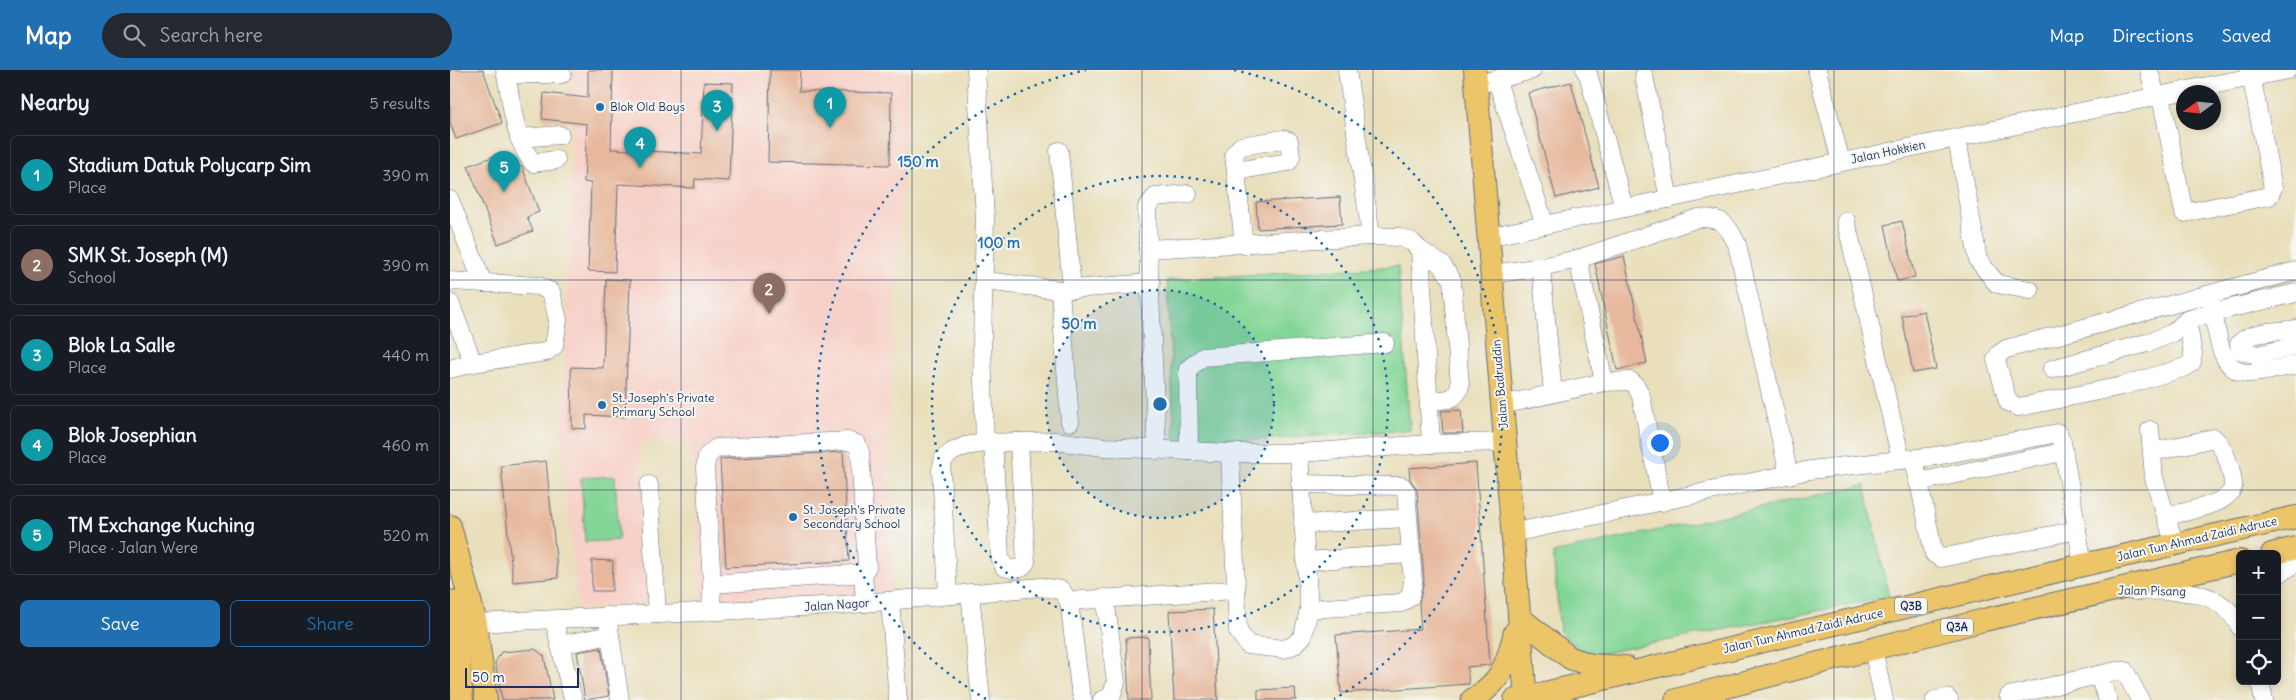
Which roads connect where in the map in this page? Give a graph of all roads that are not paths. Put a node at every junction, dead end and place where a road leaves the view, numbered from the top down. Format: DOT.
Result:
graph roads {
  1 [pos="976,70"];
  2 [pos="1347,70"];
  3 [pos="1532,70"];
  4 [pos="1585,70"];
  5 [pos="1818,70"];
  6 [pos="2150,70"];
  7 [pos="2287,70"];
  8 [pos="506,72"];
  9 [pos="562,74"];
  10 [pos="2251,74"];
  11 [pos="1644,76"];
  12 [pos="1483,78"];
  13 [pos="2158,96"];
  14 [pos="560,135"];
  15 [pos="520,138"];
  16 [pos="1957,138"];
  17 [pos="1059,151"];
  18 [pos="556,160"];
  19 [pos="1841,162"];
  20 [pos="1236,171"];
  21 [pos="1188,194"];
  22 [pos="1669,199"];
  23 [pos="450,200"];
  24 [pos="1624,208"];
  25 [pos="1846,221"];
  26 [pos="1545,225"];
  27 [pos="1371,236"];
  28 [pos="1488,237"];
  29 [pos="1244,245"];
  30 [pos="1148,249"];
  31 [pos="1420,250"];
  32 [pos="1578,259"];
  33 [pos="1541,268"];
  34 [pos="2296,271"];
  35 [pos="1492,274"];
  36 [pos="450,281"];
  37 [pos="985,281"];
  38 [pos="483,283"];
  39 [pos="1151,283"];
  40 [pos="1066,290"];
  41 [pos="2030,290"];
  42 [pos="2210,293"];
  43 [pos="2296,293"];
  44 [pos="450,303"];
  45 [pos="2214,312"];
  46 [pos="2187,320"];
  47 [pos="2296,329"];
  48 [pos="1385,343"];
  49 [pos="2296,346"];
  50 [pos="473,363"];
  51 [pos="2296,365"];
  52 [pos="450,369"];
  53 [pos="2052,369"];
  54 [pos="1604,382"];
  55 [pos="1552,393"];
  56 [pos="1429,400"];
  57 [pos="1502,406"];
  58 [pos="1070,422"];
  59 [pos="2150,430"];
  60 [pos="989,442"];
  61 [pos="1019,442"];
  62 [pos="1505,442"];
  63 [pos="1431,444"];
  64 [pos="1157,450"];
  65 [pos="1189,450"];
  66 [pos="2063,452"];
  67 [pos="2152,452"];
  68 [pos="1299,453"];
  69 [pos="1230,454"];
  70 [pos="1908,460"];
  71 [pos="1788,475"];
  72 [pos="1918,482"];
  73 [pos="1300,484"];
  74 [pos="649,485"];
  75 [pos="1662,502"];
  76 [pos="2167,516"];
  77 [pos="2296,517"];
  78 [pos="1407,518"];
  79 [pos="1303,524"];
  80 [pos="450,526"];
  81 [pos="2077,530"];
  82 [pos="1512,533"];
  83 [pos="2175,545"];
  84 [pos="2296,548"];
  85 [pos="2281,552"];
  86 [pos="1410,554"];
  87 [pos="1306,561"];
  88 [pos="2236,562"];
  89 [pos="2296,563"];
  90 [pos="2083,565"];
  91 [pos="1015,569"];
  92 [pos="863,572"];
  93 [pos="2281,572"];
  94 [pos="712,584"];
  95 [pos="1017,589"];
  96 [pos="1235,590"];
  97 [pos="2111,591"];
  98 [pos="970,593"];
  99 [pos="948,595"];
  100 [pos="1106,598"];
  101 [pos="450,601"];
  102 [pos="890,601"];
  103 [pos="1068,601"];
  104 [pos="865,603"];
  105 [pos="1309,609"];
  106 [pos="711,611"];
  107 [pos="657,614"];
  108 [pos="607,616"];
  109 [pos="1519,616"];
  110 [pos="554,620"];
  111 [pos="2236,622"];
  112 [pos="476,623"];
  113 [pos="610,636"];
  114 [pos="560,645"];
  115 [pos="1873,649"];
  116 [pos="1643,669"];
  117 [pos="2098,675"];
  118 [pos="2261,685"];
  119 [pos="2009,696"];
  120 [pos="1522,699"];
  121 [pos="462,700"];
  122 [pos="486,700"];
  123 [pos="573,700"];
  124 [pos="620,700"];
  125 [pos="898,700"];
  126 [pos="981,700"];
  127 [pos="1083,700"];
  128 [pos="1102,700"];
  129 [pos="1472,700"];
  130 [pos="1676,700"];
  131 [pos="1884,700"];
  132 [pos="1935,700"];
  133 [pos="1949,700"];
  134 [pos="2108,700"];
  135 [pos="2140,700"];
  136 [pos="2264,700"];
  1 -- 37 [label="street"];
  2 -- 27 [label="street"];
  3 -- 12 [label="street"];
  4 -- 24 [label="street"];
  5 -- 19 [label="street"];
  6 -- 13 [label="street"];
  7 -- 10 [label="street, Jalan Hokkien"];
  8 -- 9 [label="street"];
  8 -- 15 [label="street"];
  10 -- 13 [label="street, Jalan Hokkien"];
  10 -- 13 [label="street"];
  11 -- 22 [label="street"];
  12 -- 26 [label="street"];
  12 -- 28 [label="main road, Jalan Badruddin"];
  13 -- 16 [label="street, Jalan Hokkien"];
  14 -- 15 [label="street"];
  15 -- 18 [label="street"];
  16 -- 19 [label="street, Jalan Hokkien"];
  16 -- 41 [label="street"];
  17 -- 40 [label="street"];
  19 -- 22 [label="street, Jalan Hokkien"];
  20 -- 29 [label="street"];
  21 -- 30 [label="street"];
  22 -- 24 [label="street, Jalan Hokkien"];
  23 -- 38 [label="street"];
  24 -- 26 [label="street, Jalan Hokkien"];
  25 -- 70 [label="street"];
  26 -- 28 [label="street, Jalan Hokkien"];
  27 -- 29 [label="street"];
  27 -- 31 [label="street"];
  28 -- 35 [label="main road, Jalan Badruddin"];
  29 -- 30 [label="street"];
  30 -- 39 [label="street"];
  31 -- 56 [label="street"];
  31 -- 56 [label="street"];
  32 -- 33 [label="street"];
  32 -- 54 [label="street"];
  32 -- 71 [label="street"];
  33 -- 35 [label="street"];
  33 -- 55 [label="street"];
  34 -- 42 [label="street"];
  35 -- 57 [label="main road, Jalan Badruddin"];
  36 -- 38 [label="street"];
  37 -- 40 [label="street"];
  37 -- 60 [label="street"];
  38 -- 50 [label="street"];
  39 -- 40 [label="street"];
  39 -- 64 [label="street"];
  40 -- 58 [label="street"];
  42 -- 45 [label="street"];
  42 -- 46 [label="street"];
  43 -- 45 [label="street"];
  44 -- 50 [label="street"];
  45 -- 46 [label="street"];
  45 -- 51 [label="street"];
  46 -- 53 [label="street"];
  47 -- 49 [label="street"];
  48 -- 65 [label="street"];
  50 -- 52 [label="street"];
  54 -- 55 [label="street"];
  54 -- 75 [label="street"];
  55 -- 57 [label="street"];
  56 -- 63 [label="street"];
  57 -- 62 [label="main road, Jalan Badruddin"];
  59 -- 67 [label="street"];
  60 -- 61 [label="street"];
  60 -- 91 [label="street"];
  60 -- 99 [label="street"];
  61 -- 64 [label="street"];
  61 -- 91 [label="street"];
  62 -- 63 [label="street"];
  62 -- 82 [label="main road, Jalan Badruddin"];
  63 -- 68 [label="street"];
  64 -- 65 [label="street"];
  65 -- 69 [label="street"];
  66 -- 70 [label="street"];
  66 -- 72 [label="street"];
  66 -- 81 [label="street"];
  67 -- 76 [label="street"];
  67 -- 76 [label="street"];
  68 -- 69 [label="street"];
  68 -- 73 [label="street"];
  69 -- 96 [label="street"];
  70 -- 71 [label="street"];
  70 -- 72 [label="street"];
  71 -- 75 [label="street"];
  72 -- 81 [label="street"];
  73 -- 78 [label="street"];
  73 -- 79 [label="street"];
  74 -- 107 [label="street"];
  75 -- 82 [label="street"];
  76 -- 83 [label="street"];
  77 -- 83 [label="main road, Jalan Tun Ahmad Zaidi Adruce / Q3B"];
  78 -- 79 [label="street"];
  78 -- 86 [label="street"];
  79 -- 87 [label="street"];
  80 -- 112 [label="main road"];
  81 -- 90 [label="street"];
  82 -- 109 [label="main road, Jalan Badruddin"];
  83 -- 90 [label="main road, Jalan Tun Ahmad Zaidi Adruce / Q3B"];
  84 -- 85 [label="main road"];
  86 -- 87 [label="street"];
  86 -- 105 [label="street"];
  87 -- 105 [label="street"];
  88 -- 97 [label="main road, Q3A"];
  89 -- 93 [label="street"];
  90 -- 116 [label="main road, Jalan Tun Ahmad Zaidi Adruce / Q3B"];
  91 -- 95 [label="street"];
  92 -- 94 [label="street"];
  92 -- 94 [label="street"];
  92 -- 104 [label="street"];
  94 -- 106 [label="street"];
  95 -- 98 [label="street, Jalan Nagor"];
  95 -- 103 [label="street, Jalan Nagor"];
  96 -- 100 [label="street"];
  96 -- 105 [label="street"];
  97 -- 111 [label="street, Jalan Pisang"];
  97 -- 115 [label="main road, Q3A"];
  98 -- 99 [label="street, Jalan Nagor"];
  98 -- 126 [label="street"];
  99 -- 102 [label="street, Jalan Nagor"];
  100 -- 103 [label="street"];
  100 -- 128 [label="street"];
  101 -- 121 [label="main road"];
  102 -- 104 [label="street, Jalan Nagor"];
  102 -- 125 [label="street"];
  103 -- 127 [label="street"];
  104 -- 106 [label="street, Jalan Nagor"];
  106 -- 107 [label="street, Jalan Nagor"];
  107 -- 108 [label="street, Jalan Nagor"];
  108 -- 110 [label="street, Jalan Nagor"];
  108 -- 113 [label="street"];
  109 -- 116 [label="main road"];
  109 -- 120 [label="main road, Jalan Badruddin"];
  109 -- 129 [label="main road"];
  110 -- 112 [label="street, Jalan Nagor"];
  110 -- 114 [label="street"];
  112 -- 122 [label="main road"];
  113 -- 114 [label="street"];
  113 -- 124 [label="street"];
  114 -- 123 [label="street"];
  115 -- 130 [label="main road, Q3A"];
  115 -- 131 [label="street"];
  116 -- 120 [label="main road, Jalan Tun Ahmad Zaidi Adruce / Q3B"];
  117 -- 119 [label="street"];
  117 -- 134 [label="street"];
  117 -- 135 [label="street"];
  118 -- 136 [label="street"];
  132 -- 133 [label="street"];
}
